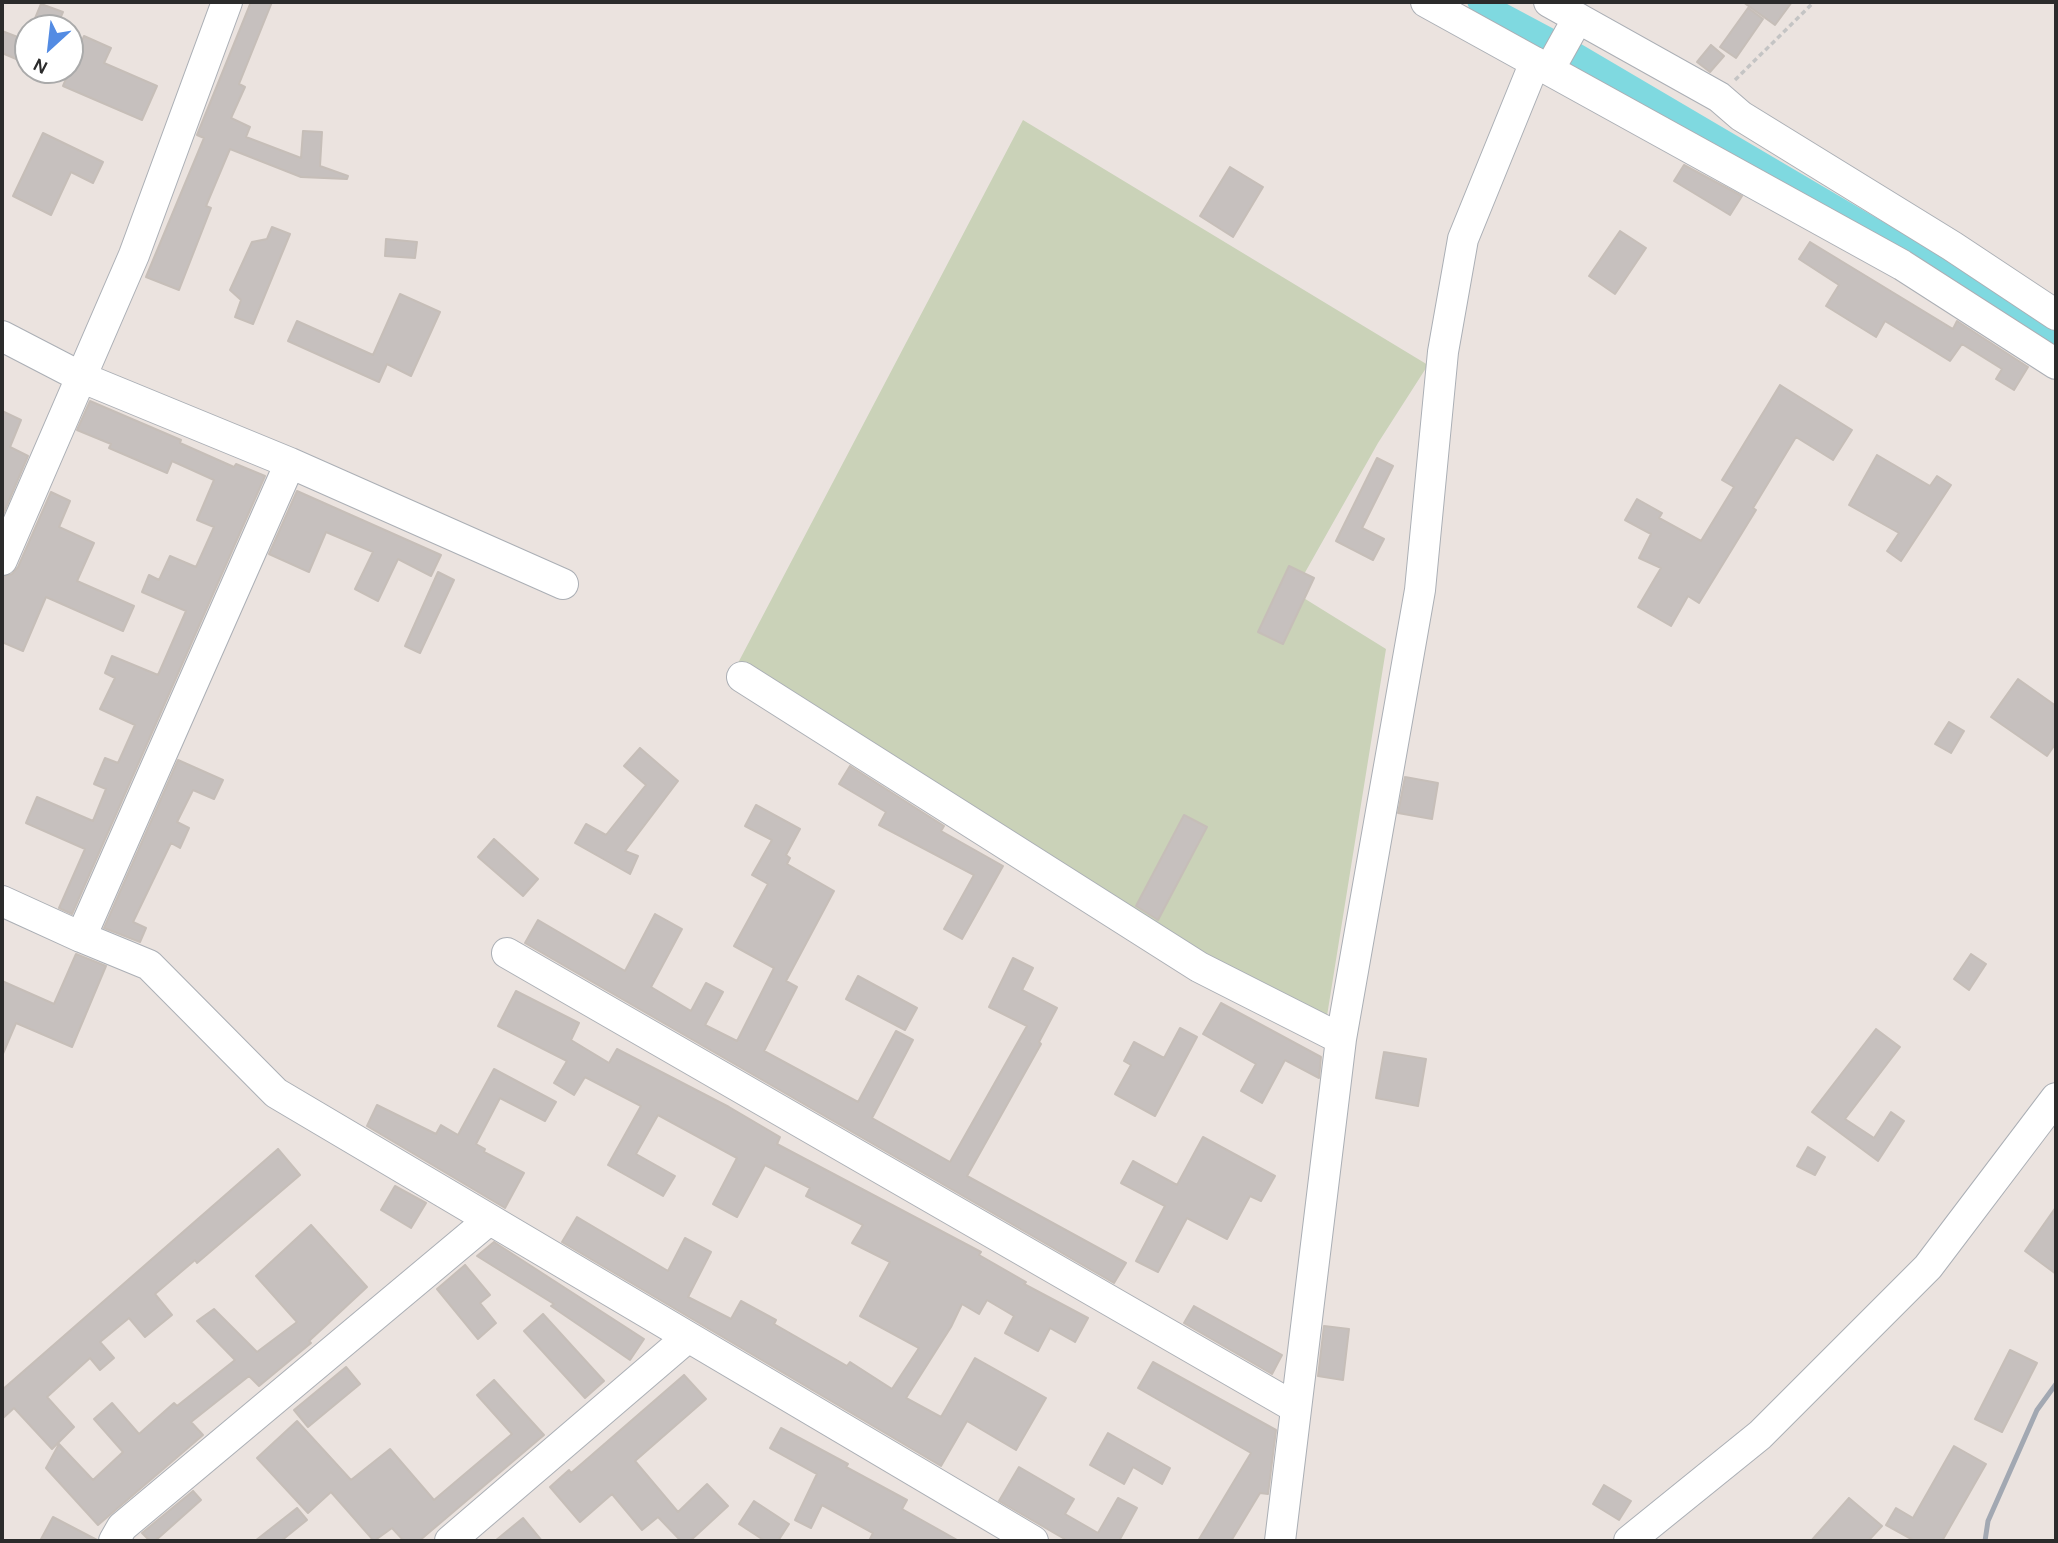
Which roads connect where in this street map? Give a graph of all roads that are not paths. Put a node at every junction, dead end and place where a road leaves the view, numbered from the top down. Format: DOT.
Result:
graph roads {
  1 [pos="227,2"];
  2 [pos="1426,2"];
  3 [pos="1549,2"];
  4 [pos="1578,18"];
  5 [pos="1542,66"];
  6 [pos="2056,315"];
  7 [pos="2,336"];
  8 [pos="2056,363"];
  9 [pos="83,378"];
  10 [pos="290,463"];
  11 [pos="2,560"];
  12 [pos="563,584"];
  13 [pos="742,677"];
  14 [pos="2,901"];
  15 [pos="81,937"];
  16 [pos="508,953"];
  17 [pos="1341,1039"];
  18 [pos="2056,1098"];
  19 [pos="489,1220"];
  20 [pos="688,1337"];
  21 [pos="1296,1408"];
  22 [pos="114,1541"];
  23 [pos="450,1541"];
  24 [pos="1033,1541"];
  25 [pos="1280,1541"];
  26 [pos="1629,1541"];
  1 -- 9 [label="street"];
  2 -- 5 [label="street"];
  3 -- 4 [label="street"];
  4 -- 5 [label="street"];
  4 -- 6 [label="street"];
  5 -- 8 [label="street"];
  5 -- 17 [label="street"];
  7 -- 9 [label="street"];
  9 -- 10 [label="street"];
  9 -- 11 [label="street"];
  10 -- 12 [label="street"];
  10 -- 15 [label="street"];
  13 -- 17 [label="street"];
  14 -- 15 [label="street"];
  15 -- 19 [label="street"];
  16 -- 21 [label="street"];
  17 -- 21 [label="street"];
  18 -- 26 [label="street"];
  19 -- 20 [label="street"];
  19 -- 22 [label="street"];
  20 -- 23 [label="street"];
  20 -- 24 [label="street"];
  21 -- 25 [label="street"];
}
